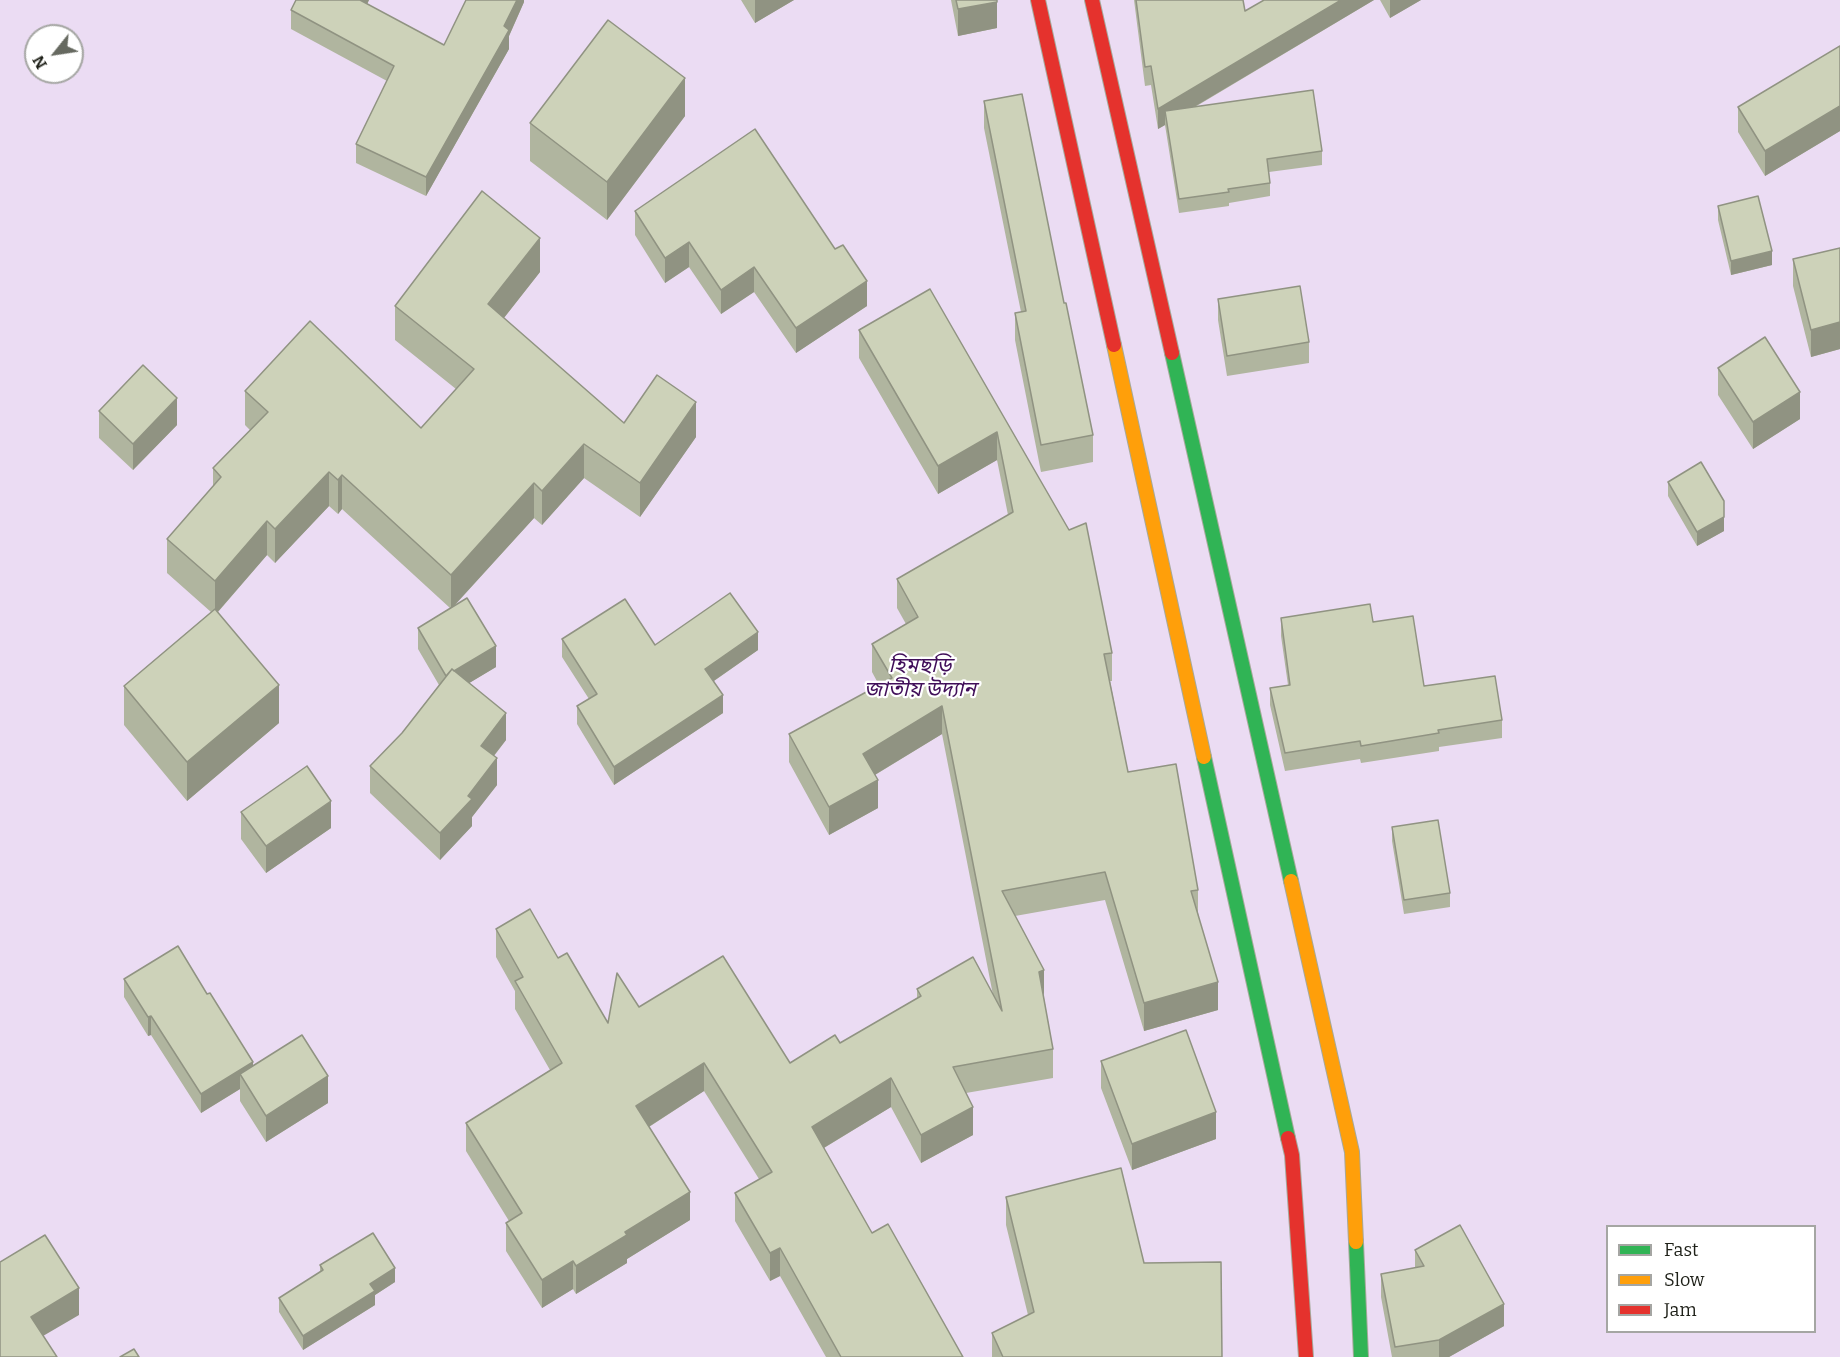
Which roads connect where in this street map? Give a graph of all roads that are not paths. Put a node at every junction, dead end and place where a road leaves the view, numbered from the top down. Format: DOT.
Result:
graph roads {
  1 [pos="1038,0"];
  2 [pos="1092,0"];
  3 [pos="1306,1357"];
  4 [pos="1361,1357"];
  1 -- 3 [label="main road"];
  2 -- 4 [label="main road"];
}
